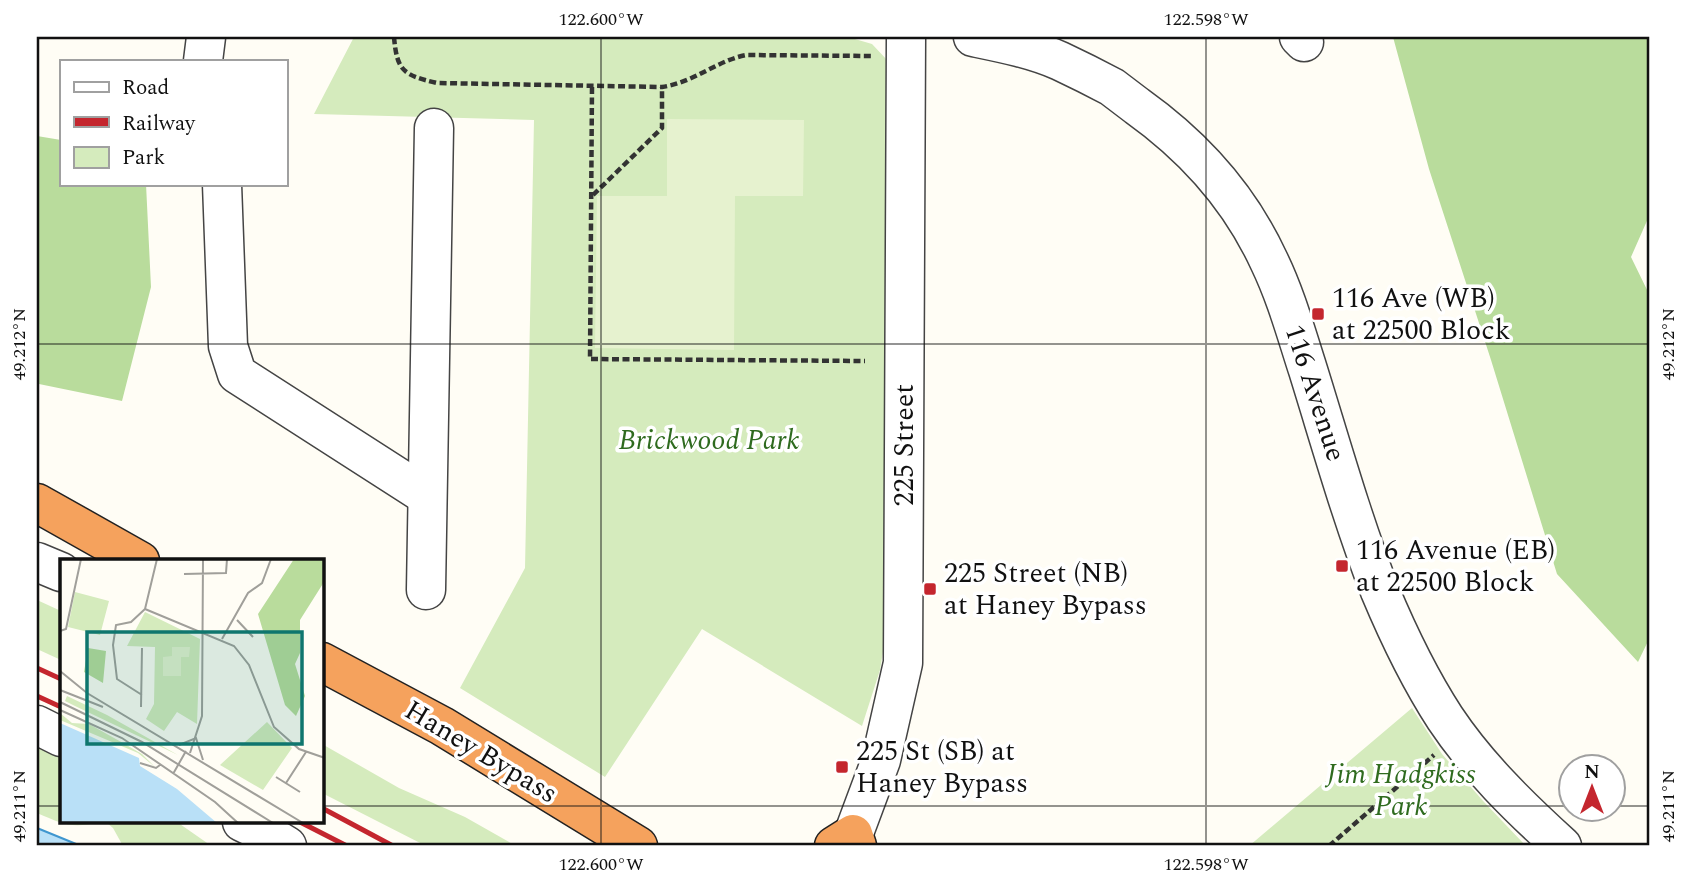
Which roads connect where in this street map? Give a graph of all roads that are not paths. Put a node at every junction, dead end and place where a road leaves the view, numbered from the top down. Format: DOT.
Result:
graph roads {
  1 [pos="206,37"];
  2 [pos="906,37"];
  3 [pos="974,37"];
  4 [pos="1061,48"];
  5 [pos="204,60"];
  6 [pos="434,128"];
  7 [pos="222,186"];
  8 [pos="427,496"];
  9 [pos="37,503"];
  10 [pos="136,559"];
  11 [pos="37,562"];
  12 [pos="60,572"];
  13 [pos="426,590"];
  14 [pos="324,663"];
  15 [pos="37,724"];
  16 [pos="60,736"];
  17 [pos="246,824"];
  18 [pos="848,843"];
  19 [pos="287,846"];
  20 [pos="638,846"];
  21 [pos="1562,846"];
  1 -- 5 [label="street"];
  2 -- 18 [label="street, 225 Street"];
  3 -- 4 [label="street, 116 Avenue"];
  4 -- 21 [label="street, 116 Avenue"];
  6 -- 8 [label="street"];
  7 -- 8 [label="street"];
  8 -- 13 [label="street"];
  9 -- 10 [label="highway"];
  11 -- 12 [label="street"];
  14 -- 20 [label="highway, Haney Bypass"];
  15 -- 16 [label="street"];
  17 -- 19 [label="street"];
}
